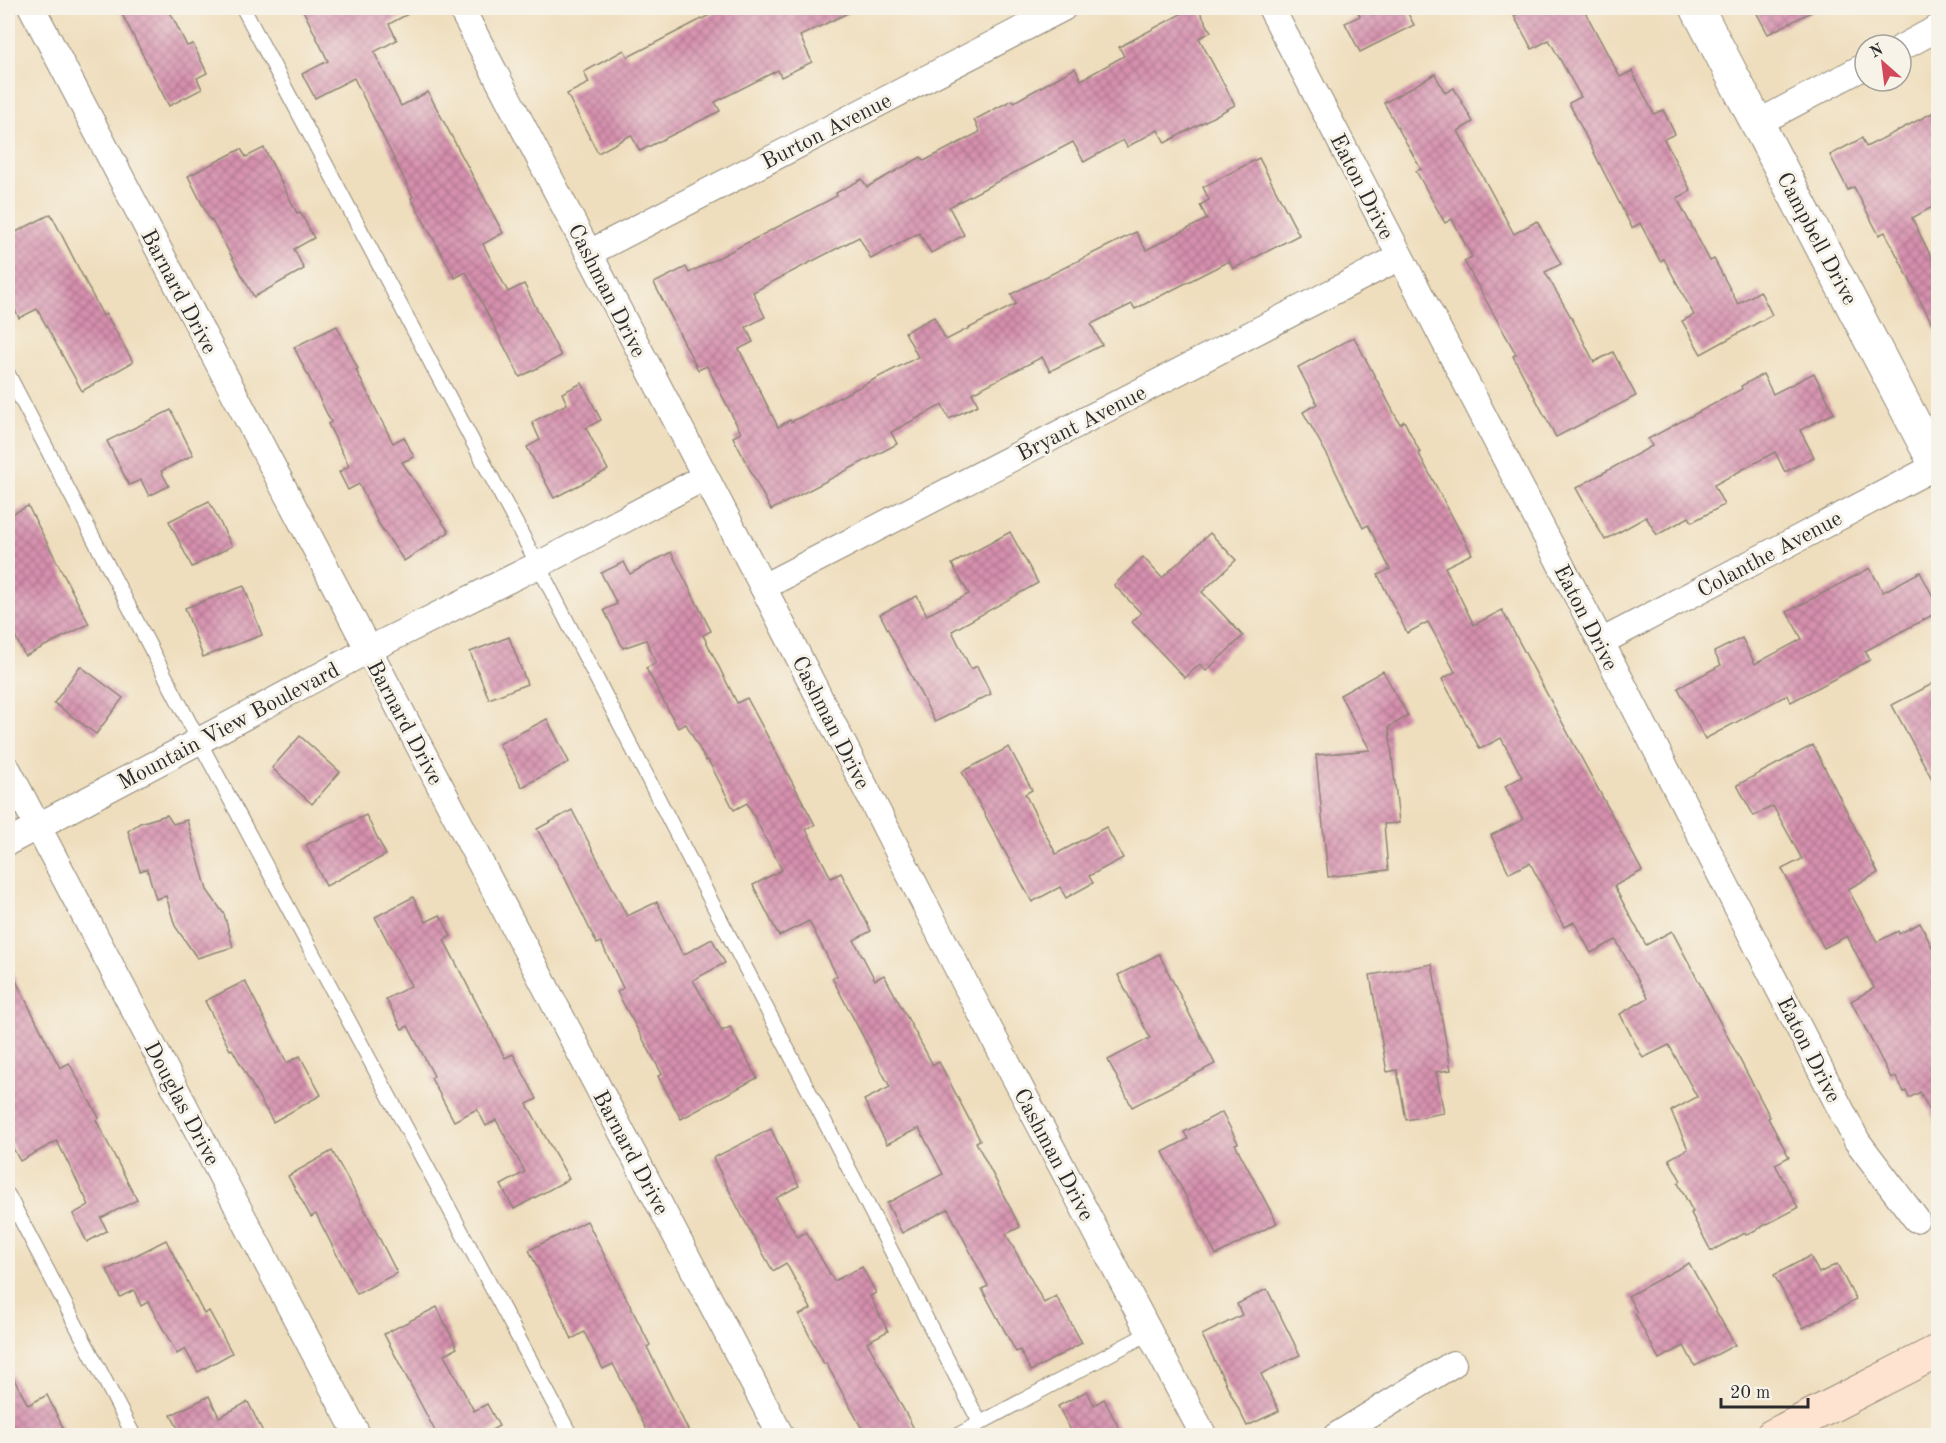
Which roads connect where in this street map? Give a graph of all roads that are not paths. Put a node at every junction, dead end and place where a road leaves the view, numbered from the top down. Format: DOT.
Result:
graph roads {
  1 [pos="32,8"];
  2 [pos="243,8"];
  3 [pos="461,8"];
  4 [pos="1063,8"];
  5 [pos="1270,8"];
  6 [pos="1697,8"];
  7 [pos="1938,28"];
  8 [pos="1913,42"];
  9 [pos="1853,72"];
  10 [pos="1758,123"];
  11 [pos="589,253"];
  12 [pos="1400,257"];
  13 [pos="8,374"];
  14 [pos="1938,467"];
  15 [pos="705,477"];
  16 [pos="538,565"];
  17 [pos="763,587"];
  18 [pos="1600,642"];
  19 [pos="368,650"];
  20 [pos="199,741"];
  21 [pos="8,770"];
  22 [pos="37,826"];
  23 [pos="8,842"];
  24 [pos="8,1195"];
  25 [pos="1916,1219"];
  26 [pos="1149,1333"];
  27 [pos="1938,1351"];
  28 [pos="1453,1364"];
  29 [pos="980,1423"];
  30 [pos="134,1436"];
  31 [pos="358,1436"];
  32 [pos="571,1436"];
  33 [pos="780,1436"];
  34 [pos="956,1436"];
  35 [pos="1204,1436"];
  36 [pos="1336,1436"];
  37 [pos="1772,1436"];
  1 -- 19 [label="street, Barnard Drive"];
  2 -- 16 [label="lane"];
  3 -- 11 [label="street, Cashman Drive"];
  4 -- 11 [label="street, Burton Avenue"];
  5 -- 12 [label="street, Eaton Drive"];
  6 -- 10 [label="street, Campbell Drive"];
  7 -- 8 [label="street"];
  9 -- 10 [label="street"];
  10 -- 14 [label="street, Campbell Drive"];
  11 -- 15 [label="street, Cashman Drive"];
  12 -- 17 [label="street, Bryant Avenue"];
  12 -- 18 [label="street, Eaton Drive"];
  13 -- 20 [label="lane"];
  14 -- 18 [label="street, Colanthe Avenue"];
  15 -- 16 [label="street, Mountain View Boulevard"];
  15 -- 17 [label="street, Cashman Drive"];
  16 -- 19 [label="street, Mountain View Boulevard"];
  16 -- 29 [label="lane"];
  17 -- 26 [label="street, Cashman Drive"];
  18 -- 25 [label="street, Eaton Drive"];
  19 -- 20 [label="street, Mountain View Boulevard"];
  19 -- 33 [label="street, Barnard Drive"];
  20 -- 22 [label="street, Mountain View Boulevard"];
  20 -- 32 [label="lane"];
  21 -- 22 [label="street, Douglas Drive"];
  22 -- 23 [label="street, Mountain View Boulevard"];
  22 -- 31 [label="street, Douglas Drive"];
  24 -- 30 [label="lane"];
  26 -- 29 [label="lane"];
  26 -- 35 [label="street, Cashman Drive"];
  27 -- 37 [label="main road"];
  28 -- 36 [label="street"];
  29 -- 34 [label="lane"];
}
